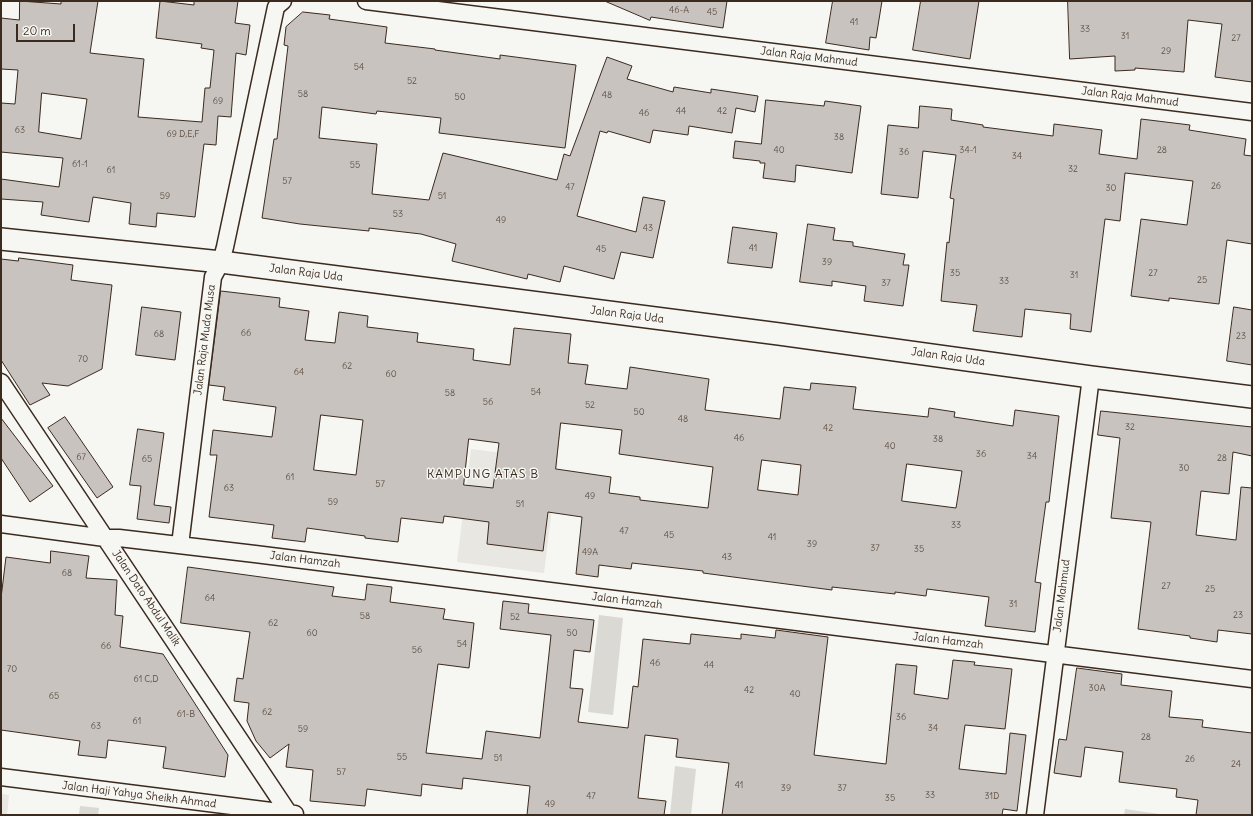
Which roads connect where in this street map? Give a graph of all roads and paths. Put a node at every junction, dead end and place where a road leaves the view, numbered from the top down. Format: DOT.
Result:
graph roads {
  1 [pos="366,1"];
  2 [pos="277,3"];
  3 [pos="1252,112"];
  4 [pos="1,239"];
  5 [pos="221,262"];
  6 [pos="1091,377"];
  7 [pos="1,382"];
  8 [pos="1252,397"];
  9 [pos="1,524"];
  10 [pos="105,538"];
  11 [pos="180,545"];
  12 [pos="1055,655"];
  13 [pos="1252,679"];
  14 [pos="1,777"];
  15 [pos="294,815"];
  16 [pos="1035,815"];
  1 -- 3 [label="street, Jalan Raja Mahmud"];
  2 -- 5 [label="street, Jalan Raja Muda Musa"];
  4 -- 5 [label="street, Jalan Raja Uda"];
  5 -- 6 [label="street, Jalan Raja Uda"];
  5 -- 11 [label="street, Jalan Raja Muda Musa"];
  6 -- 8 [label="street, Jalan Raja Uda"];
  6 -- 12 [label="street, Jalan Mahmud"];
  7 -- 10 [label="street, Jalan Dato Abdul Malik"];
  9 -- 10 [label="street, Jalan Hamzah"];
  10 -- 11 [label="street, Jalan Hamzah"];
  10 -- 15 [label="street, Jalan Dato Abdul Malik"];
  11 -- 12 [label="street, Jalan Hamzah"];
  12 -- 13 [label="street, Jalan Hamzah"];
  12 -- 16 [label="street, Jalan Mahmud"];
  14 -- 15 [label="street, Jalan Haji Yahya Sheikh Ahmad"];
}
